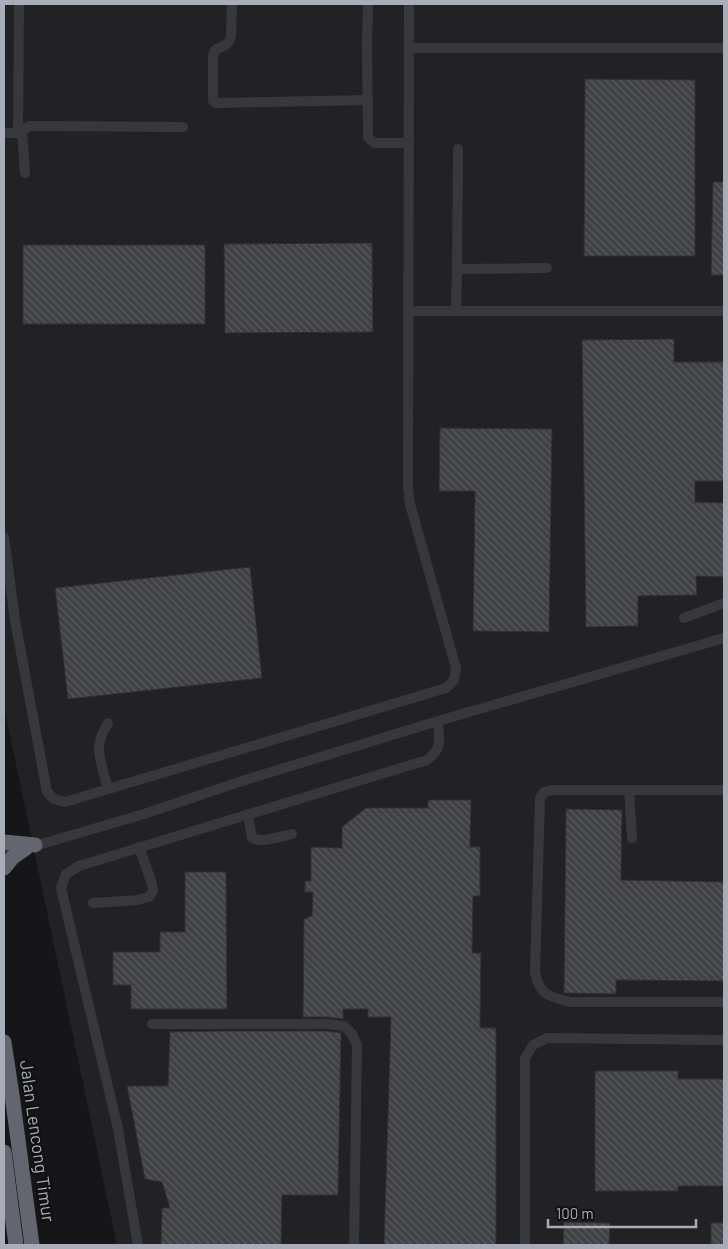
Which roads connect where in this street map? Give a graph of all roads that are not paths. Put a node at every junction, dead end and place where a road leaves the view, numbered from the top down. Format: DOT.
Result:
graph roads {
  1 [pos="19,4"];
  2 [pos="232,4"];
  3 [pos="368,4"];
  4 [pos="409,4"];
  5 [pos="409,48"];
  6 [pos="724,48"];
  7 [pos="368,100"];
  8 [pos="183,127"];
  9 [pos="20,131"];
  10 [pos="4,133"];
  11 [pos="409,143"];
  12 [pos="458,149"];
  13 [pos="25,173"];
  14 [pos="547,268"];
  15 [pos="457,269"];
  16 [pos="408,311"];
  17 [pos="456,311"];
  18 [pos="724,311"];
  19 [pos="4,537"];
  20 [pos="724,603"];
  21 [pos="684,618"];
  22 [pos="724,638"];
  23 [pos="438,721"];
  24 [pos="108,723"];
  25 [pos="108,789"];
  26 [pos="629,790"];
  27 [pos="724,790"];
  28 [pos="248,814"];
  29 [pos="292,834"];
  30 [pos="632,838"];
  31 [pos="4,842"];
  32 [pos="30,847"];
  33 [pos="139,847"];
  34 [pos="4,855"];
  35 [pos="4,868"];
  36 [pos="93,903"];
  37 [pos="724,1002"];
  38 [pos="152,1024"];
  39 [pos="724,1040"];
  40 [pos="4,1042"];
  41 [pos="4,1152"];
  42 [pos="16,1245"];
  43 [pos="32,1245"];
  44 [pos="138,1245"];
  45 [pos="354,1245"];
  46 [pos="525,1245"];
  1 -- 9 [label="street"];
  2 -- 7 [label="street"];
  3 -- 7 [label="street"];
  4 -- 5 [label="street"];
  5 -- 6 [label="street"];
  5 -- 11 [label="street"];
  7 -- 11 [label="street"];
  8 -- 9 [label="street"];
  9 -- 10 [label="street"];
  9 -- 13 [label="street"];
  11 -- 16 [label="street"];
  12 -- 15 [label="street"];
  14 -- 15 [label="street"];
  15 -- 17 [label="street"];
  16 -- 17 [label="street"];
  16 -- 25 [label="street"];
  17 -- 18 [label="street"];
  19 -- 25 [label="street"];
  20 -- 21 [label="street"];
  22 -- 23 [label="street"];
  23 -- 28 [label="street"];
  23 -- 32 [label="street"];
  24 -- 25 [label="street"];
  26 -- 27 [label="street"];
  26 -- 30 [label="street"];
  26 -- 37 [label="street"];
  28 -- 29 [label="street"];
  28 -- 33 [label="street"];
  31 -- 32 [label="highway"];
  32 -- 34 [label="street"];
  32 -- 35 [label="highway"];
  33 -- 36 [label="street"];
  33 -- 44 [label="street"];
  38 -- 45 [label="street"];
  39 -- 46 [label="street"];
  40 -- 43 [label="highway, Jalan Lencong Timur"];
  41 -- 42 [label="highway, Jalan Lencong Timur"];
}
